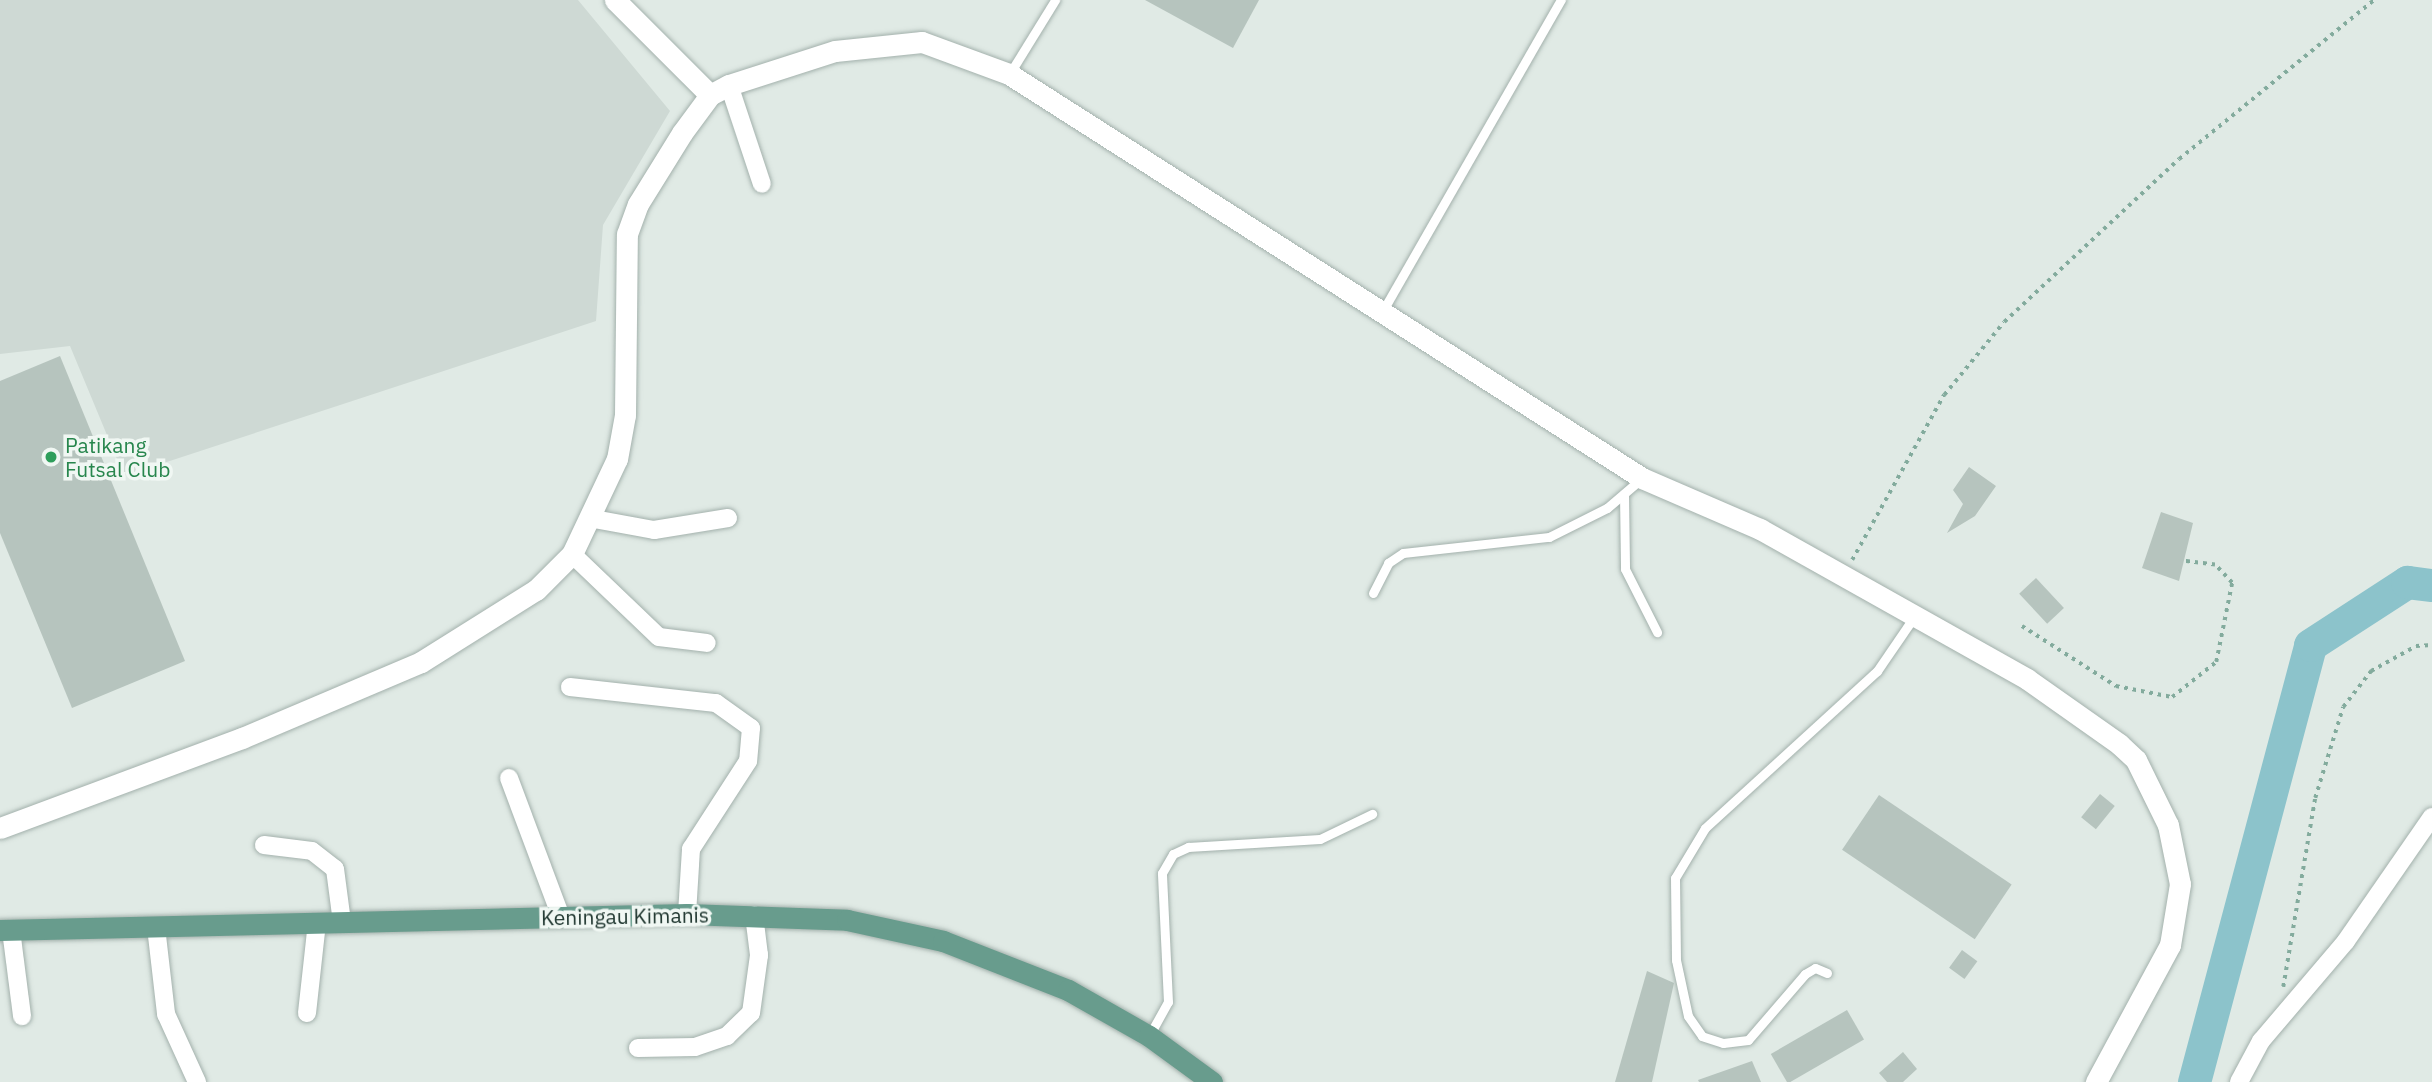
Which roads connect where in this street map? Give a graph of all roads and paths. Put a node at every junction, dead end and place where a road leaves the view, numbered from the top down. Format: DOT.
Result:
graph roads {
  1 [pos="615,0"];
  2 [pos="1055,0"];
  3 [pos="1561,0"];
  4 [pos="2374,0"];
  5 [pos="1009,74"];
  6 [pos="719,90"];
  7 [pos="762,184"];
  8 [pos="1381,314"];
  9 [pos="1642,478"];
  10 [pos="1624,494"];
  11 [pos="728,518"];
  12 [pos="594,519"];
  13 [pos="572,554"];
  14 [pos="2184,561"];
  15 [pos="1843,577"];
  16 [pos="1373,593"];
  17 [pos="1914,617"];
  18 [pos="2022,626"];
  19 [pos="1657,632"];
  20 [pos="707,643"];
  21 [pos="2432,645"];
  22 [pos="570,687"];
  23 [pos="509,778"];
  24 [pos="1372,814"];
  25 [pos="2432,817"];
  26 [pos="0,828"];
  27 [pos="264,845"];
  28 [pos="687,914"];
  29 [pos="754,915"];
  30 [pos="561,917"];
  31 [pos="342,922"];
  32 [pos="317,923"];
  33 [pos="156,927"];
  34 [pos="6,930"];
  35 [pos="1827,973"];
  36 [pos="2282,995"];
  37 [pos="307,1013"];
  38 [pos="22,1016"];
  39 [pos="1149,1036"];
  40 [pos="638,1048"];
  41 [pos="197,1082"];
  42 [pos="1212,1082"];
  43 [pos="2096,1082"];
  44 [pos="2239,1082"];
  1 -- 6 [label="street"];
  2 -- 5 [label="lane"];
  3 -- 8 [label="lane"];
  4 -- 15 [label="path"];
  5 -- 6 [label="street"];
  5 -- 8 [label="street"];
  6 -- 7 [label="street"];
  6 -- 12 [label="street"];
  8 -- 9 [label="street"];
  9 -- 10 [label="lane"];
  9 -- 15 [label="street"];
  10 -- 16 [label="lane"];
  10 -- 19 [label="lane"];
  11 -- 12 [label="street"];
  12 -- 13 [label="street"];
  13 -- 20 [label="street"];
  13 -- 26 [label="street"];
  14 -- 18 [label="path"];
  15 -- 17 [label="street"];
  17 -- 35 [label="lane"];
  17 -- 43 [label="street"];
  21 -- 36 [label="path"];
  22 -- 28 [label="street"];
  23 -- 30 [label="street"];
  24 -- 39 [label="lane"];
  25 -- 44 [label="street"];
  27 -- 31 [label="street"];
  28 -- 29 [label="main road, Keningau Kimanis"];
  28 -- 30 [label="main road, Keningau Kimanis"];
  29 -- 39 [label="main road, Keningau Kimanis"];
  29 -- 40 [label="street"];
  30 -- 31 [label="main road, Keningau Kimanis"];
  31 -- 32 [label="main road, Keningau Kimanis"];
  32 -- 33 [label="main road, Keningau Kimanis"];
  32 -- 37 [label="street"];
  33 -- 34 [label="main road, Keningau Kimanis"];
  33 -- 41 [label="street"];
  34 -- 38 [label="street"];
  39 -- 42 [label="main road, Keningau Kimanis"];
}
